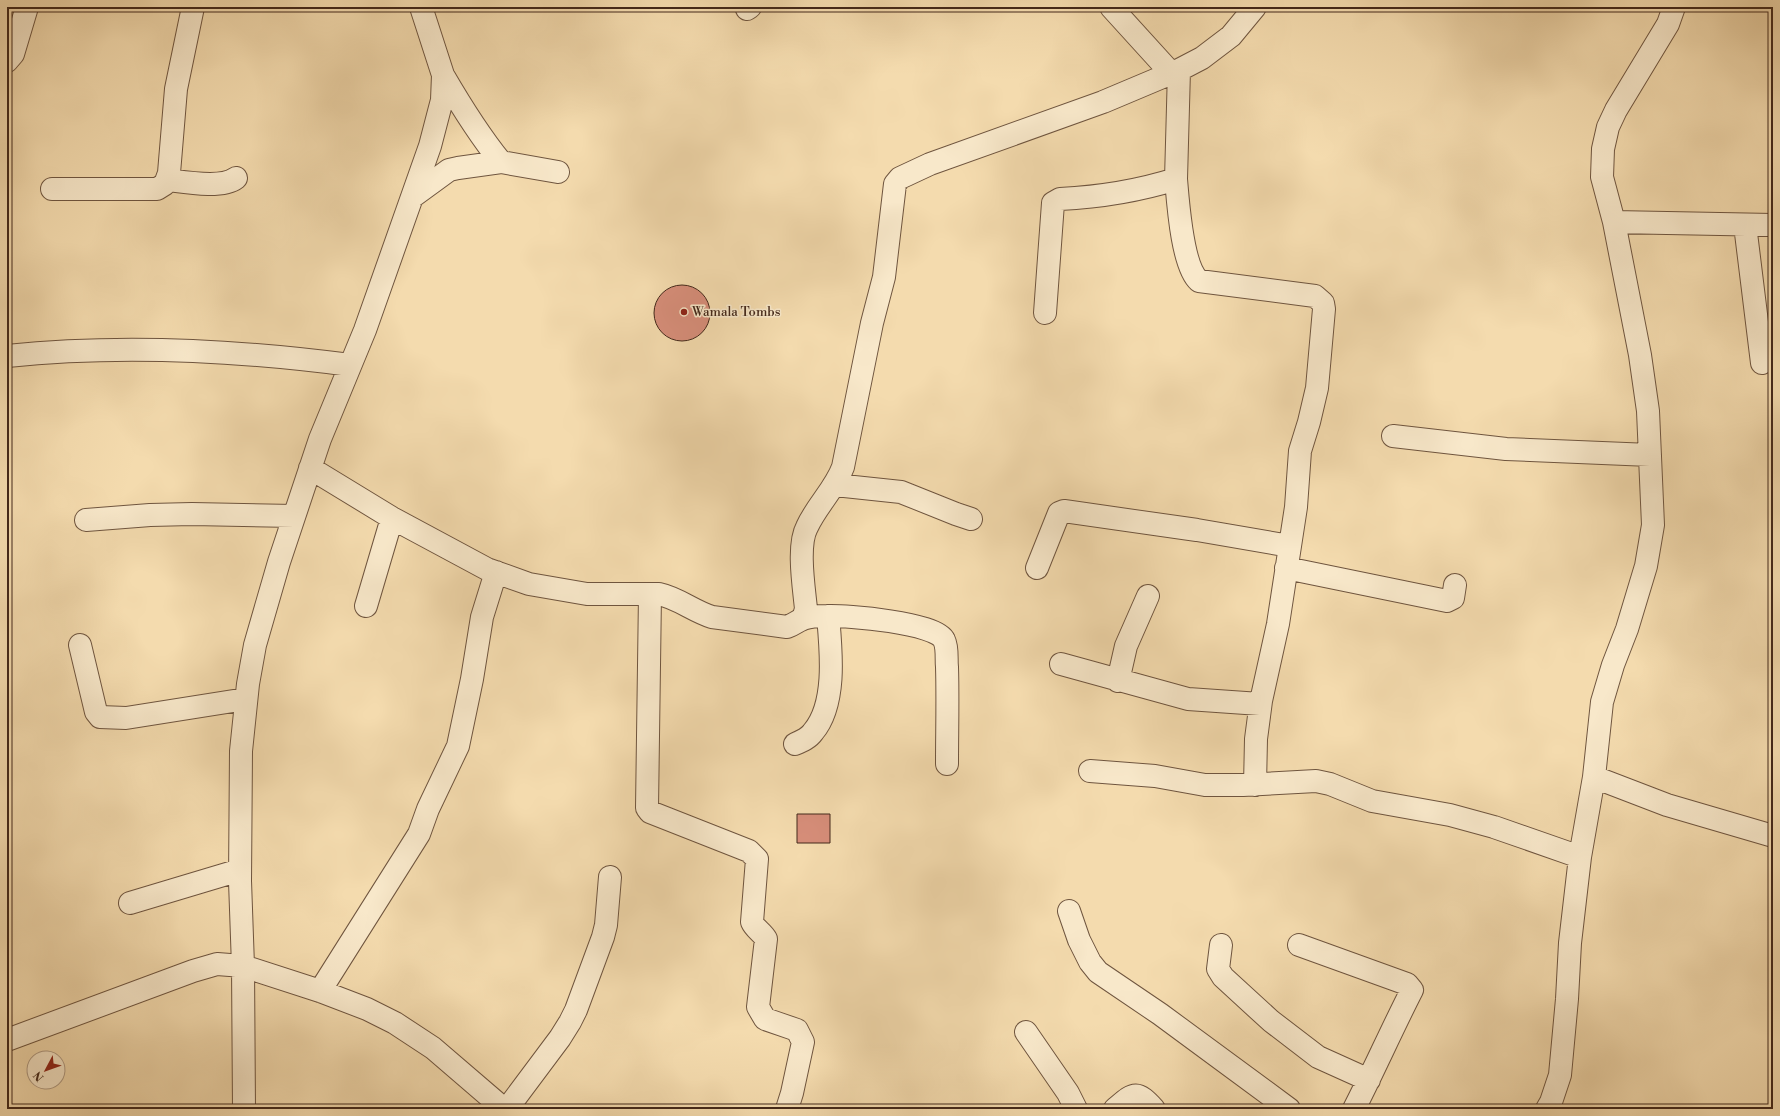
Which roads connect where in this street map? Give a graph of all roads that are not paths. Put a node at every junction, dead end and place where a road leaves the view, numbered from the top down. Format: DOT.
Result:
graph roads {
  1 [pos="27,7"];
  2 [pos="192,7"];
  3 [pos="421,7"];
  4 [pos="1111,7"];
  5 [pos="1255,7"];
  6 [pos="1674,7"];
  7 [pos="7,61"];
  8 [pos="1175,72"];
  9 [pos="443,75"];
  10 [pos="501,162"];
  11 [pos="558,172"];
  12 [pos="236,178"];
  13 [pos="1176,179"];
  14 [pos="167,180"];
  15 [pos="52,189"];
  16 [pos="412,197"];
  17 [pos="1614,222"];
  18 [pos="1745,225"];
  19 [pos="1773,225"];
  20 [pos="1045,313"];
  21 [pos="7,356"];
  22 [pos="1762,363"];
  23 [pos="350,365"];
  24 [pos="1392,436"];
  25 [pos="1650,455"];
  26 [pos="310,468"];
  27 [pos="835,485"];
  28 [pos="294,516"];
  29 [pos="392,518"];
  30 [pos="971,519"];
  31 [pos="86,520"];
  32 [pos="1290,546"];
  33 [pos="1037,568"];
  34 [pos="1286,568"];
  35 [pos="496,572"];
  36 [pos="1455,584"];
  37 [pos="650,594"];
  38 [pos="1148,596"];
  39 [pos="366,606"];
  40 [pos="828,616"];
  41 [pos="803,619"];
  42 [pos="80,645"];
  43 [pos="1061,664"];
  44 [pos="1118,680"];
  45 [pos="246,699"];
  46 [pos="1260,704"];
  47 [pos="795,744"];
  48 [pos="947,764"];
  49 [pos="1090,771"];
  50 [pos="1594,776"];
  51 [pos="1255,785"];
  52 [pos="1773,836"];
  53 [pos="1580,857"];
  54 [pos="240,870"];
  55 [pos="610,877"];
  56 [pos="130,904"];
  57 [pos="1069,911"];
  58 [pos="1221,945"];
  59 [pos="1299,945"];
  60 [pos="243,966"];
  61 [pos="320,991"];
  62 [pos="1026,1032"];
  63 [pos="7,1040"];
  64 [pos="1369,1080"];
  65 [pos="244,1109"];
  66 [pos="504,1109"];
  67 [pos="507,1109"];
  68 [pos="787,1109"];
  69 [pos="1076,1109"];
  70 [pos="1115,1109"];
  71 [pos="1154,1109"];
  72 [pos="1289,1109"];
  73 [pos="1354,1109"];
  74 [pos="1547,1109"];
  1 -- 7 [label="street"];
  2 -- 14 [label="street"];
  3 -- 9 [label="street"];
  4 -- 8 [label="street"];
  5 -- 8 [label="street"];
  6 -- 17 [label="street"];
  8 -- 13 [label="street"];
  8 -- 27 [label="street"];
  9 -- 10 [label="street"];
  9 -- 16 [label="street"];
  10 -- 11 [label="street"];
  10 -- 16 [label="street"];
  12 -- 14 [label="street"];
  13 -- 20 [label="street"];
  13 -- 32 [label="street"];
  14 -- 15 [label="street"];
  16 -- 23 [label="street"];
  17 -- 18 [label="street"];
  17 -- 25 [label="street"];
  18 -- 19 [label="street"];
  18 -- 22 [label="street"];
  21 -- 23 [label="street"];
  23 -- 26 [label="street"];
  24 -- 25 [label="street"];
  25 -- 50 [label="street"];
  26 -- 28 [label="street"];
  26 -- 29 [label="street"];
  27 -- 30 [label="street"];
  27 -- 41 [label="street"];
  28 -- 31 [label="street"];
  28 -- 45 [label="street"];
  29 -- 35 [label="street"];
  29 -- 39 [label="street"];
  32 -- 33 [label="street"];
  32 -- 34 [label="street"];
  34 -- 36 [label="street"];
  34 -- 46 [label="street"];
  35 -- 37 [label="street"];
  35 -- 61 [label="street"];
  37 -- 41 [label="street"];
  37 -- 68 [label="street"];
  38 -- 44 [label="street"];
  40 -- 41 [label="street"];
  40 -- 47 [label="street"];
  40 -- 48 [label="street"];
  42 -- 45 [label="street"];
  43 -- 44 [label="street"];
  44 -- 46 [label="street"];
  45 -- 54 [label="street"];
  46 -- 51 [label="street"];
  49 -- 51 [label="street"];
  50 -- 52 [label="street"];
  50 -- 53 [label="street"];
  51 -- 53 [label="street"];
  53 -- 74 [label="street"];
  54 -- 56 [label="street"];
  54 -- 60 [label="street"];
  55 -- 67 [label="street"];
  57 -- 72 [label="street"];
  58 -- 64 [label="street"];
  59 -- 64 [label="street"];
  60 -- 61 [label="street"];
  60 -- 63 [label="street"];
  60 -- 65 [label="street"];
  61 -- 66 [label="street"];
  62 -- 69 [label="street"];
  64 -- 73 [label="street"];
  70 -- 71 [label="street"];
}
